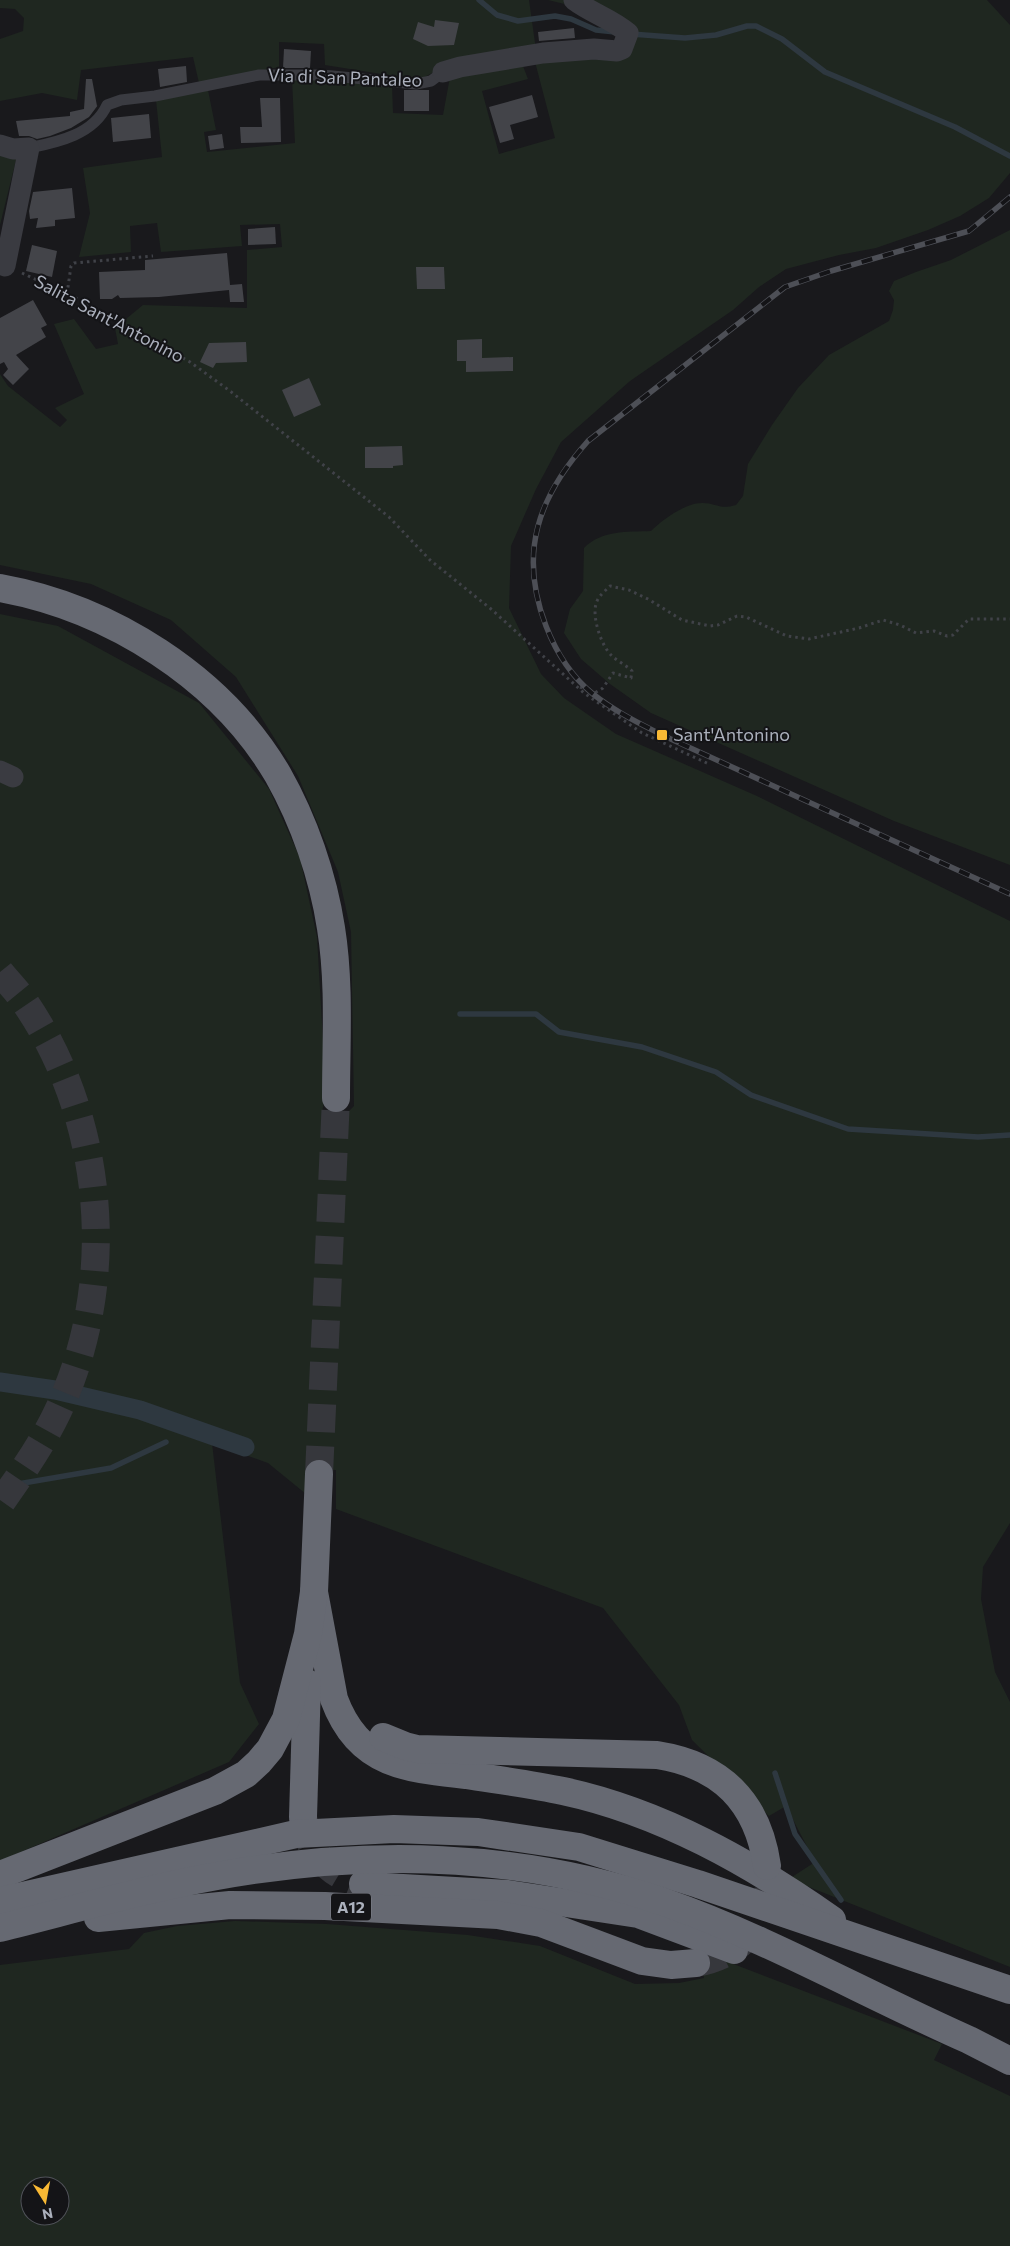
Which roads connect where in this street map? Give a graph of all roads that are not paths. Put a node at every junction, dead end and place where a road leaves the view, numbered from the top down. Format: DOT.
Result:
graph roads {
  1 [pos="574,0"];
  2 [pos="442,72"];
  3 [pos="0,145"];
  4 [pos="29,148"];
  5 [pos="5,266"];
  6 [pos="0,588"];
  7 [pos="336,1098"];
  8 [pos="319,1474"];
  9 [pos="314,1592"];
  10 [pos="308,1634"];
  11 [pos="327,1664"];
  12 [pos="303,1817"];
  13 [pos="767,1866"];
  14 [pos="0,1875"];
  15 [pos="363,1884"];
  16 [pos="0,1901"];
  17 [pos="0,1928"];
  18 [pos="862,1941"];
  19 [pos="696,1963"];
  20 [pos="1010,1990"];
  21 [pos="930,2023"];
  22 [pos="1010,2061"];
  1 -- 2 [label="street, Via di San Pantaleo"];
  2 -- 4 [label="lane, Via di San Pantaleo"];
  3 -- 4 [label="street"];
  4 -- 5 [label="street"];
  6 -- 7 [label="highway"];
  8 -- 9 [label="highway"];
  9 -- 10 [label="highway"];
  9 -- 11 [label="highway"];
  10 -- 12 [label="highway"];
  10 -- 14 [label="highway"];
  11 -- 13 [label="highway"];
  11 -- 18 [label="highway"];
  15 -- 21 [label="highway"];
  16 -- 18 [label="highway"];
  17 -- 19 [label="highway, A12"];
  17 -- 21 [label="highway"];
  18 -- 20 [label="highway"];
  21 -- 22 [label="highway"];
}
